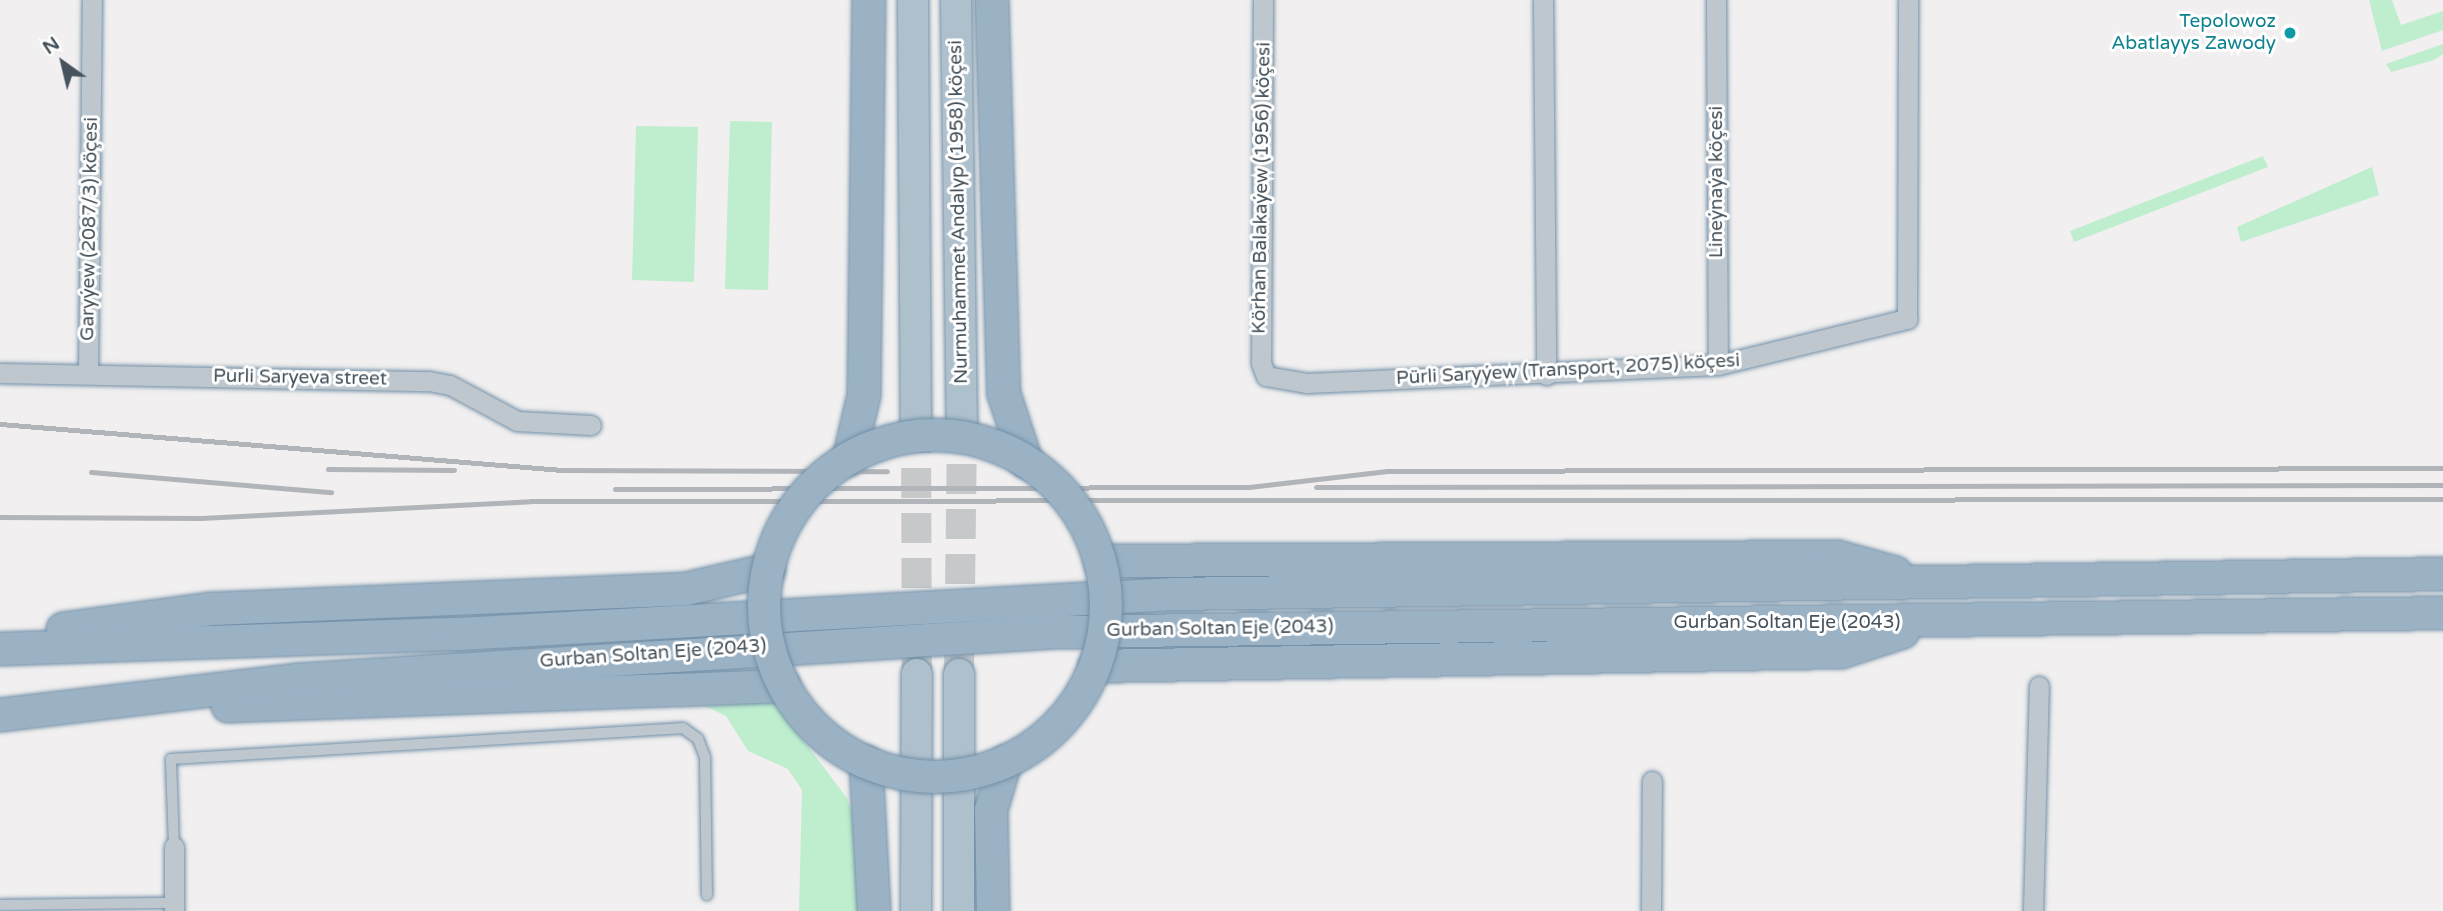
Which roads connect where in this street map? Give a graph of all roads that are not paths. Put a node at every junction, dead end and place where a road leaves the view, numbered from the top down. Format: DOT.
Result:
graph roads {
  1 [pos="92,0"];
  2 [pos="869,0"];
  3 [pos="913,0"];
  4 [pos="956,0"];
  5 [pos="992,0"];
  6 [pos="1263,0"];
  7 [pos="1543,0"];
  8 [pos="1716,0"];
  9 [pos="1908,0"];
  10 [pos="1718,365"];
  11 [pos="0,373"];
  12 [pos="88,373"];
  13 [pos="1546,375"];
  14 [pos="1266,376"];
  15 [pos="916,423"];
  16 [pos="962,424"];
  17 [pos="591,425"];
  18 [pos="849,458"];
  19 [pos="1026,461"];
  20 [pos="1102,561"];
  21 [pos="768,570"];
  22 [pos="2443,574"];
  23 [pos="1927,583"];
  24 [pos="2443,613"];
  25 [pos="1934,622"];
  26 [pos="0,636"];
  27 [pos="0,649"];
  28 [pos="1096,666"];
  29 [pos="917,674"];
  30 [pos="959,674"];
  31 [pos="2039,685"];
  32 [pos="783,686"];
  33 [pos="31,710"];
  34 [pos="0,715"];
  35 [pos="866,763"];
  36 [pos="1005,763"];
  37 [pos="1652,781"];
  38 [pos="174,847"];
  39 [pos="707,895"];
  40 [pos="0,905"];
  41 [pos="174,907"];
  42 [pos="874,911"];
  43 [pos="916,911"];
  44 [pos="959,911"];
  45 [pos="993,911"];
  46 [pos="1651,911"];
  47 [pos="2033,911"];
  1 -- 12 [label="street, Garyýew (2087/3) köçesi"];
  2 -- 18 [label="highway"];
  3 -- 15 [label="main road"];
  4 -- 16 [label="main road, Nurmuhammet Andalyp (1958) köçesi"];
  5 -- 19 [label="highway"];
  6 -- 14 [label="street, Körhan Balakaýew (1956) köçesi"];
  7 -- 13 [label="street"];
  8 -- 10 [label="street, Lineýnaýa köçesi"];
  9 -- 10 [label="street, Pürli Saryýew (Transport, 2075) köçesi"];
  10 -- 13 [label="street, Pürli Saryýew (Transport, 2075) köçesi"];
  11 -- 12 [label="street, Purli Saryeva street"];
  12 -- 17 [label="street, Purli Saryeva street"];
  13 -- 14 [label="street, Pürli Saryýew (Transport, 2075) köçesi"];
  18 -- 19 [label="highway, bridge"];
  18 -- 21 [label="highway, bridge"];
  19 -- 20 [label="highway, bridge"];
  20 -- 23 [label="highway"];
  20 -- 28 [label="highway, bridge"];
  21 -- 26 [label="highway"];
  21 -- 32 [label="highway, bridge"];
  22 -- 23 [label="highway, Gurban Soltan Eje (2043)"];
  23 -- 27 [label="highway, Gurban Soltan Eje (2043)"];
  24 -- 25 [label="highway, Gurban Soltan Eje (2043)"];
  25 -- 28 [label="highway"];
  25 -- 33 [label="highway, Gurban Soltan Eje (2043)"];
  28 -- 36 [label="highway, bridge"];
  29 -- 43 [label="main road"];
  30 -- 44 [label="main road"];
  31 -- 47 [label="street"];
  32 -- 33 [label="highway"];
  32 -- 35 [label="highway, bridge"];
  33 -- 34 [label="highway, Gurban Soltan Eje (2043)"];
  35 -- 36 [label="highway, bridge"];
  35 -- 42 [label="highway"];
  36 -- 45 [label="highway"];
  37 -- 46 [label="street"];
  38 -- 39 [label="lane"];
  38 -- 41 [label="street"];
  40 -- 41 [label="lane"];
}
